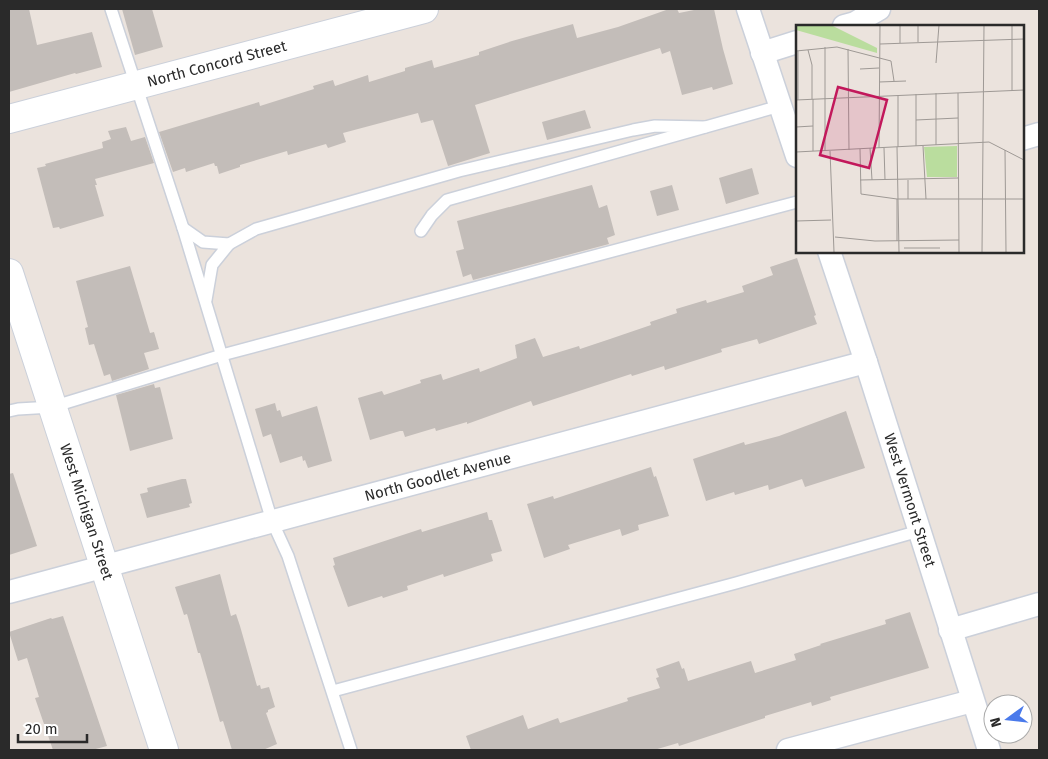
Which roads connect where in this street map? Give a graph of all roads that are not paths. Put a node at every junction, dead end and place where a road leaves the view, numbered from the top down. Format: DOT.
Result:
graph roads {
  1 [pos="111,9"];
  2 [pos="424,9"];
  3 [pos="748,9"];
  4 [pos="879,9"];
  5 [pos="848,25"];
  6 [pos="796,42"];
  7 [pos="762,53"];
  8 [pos="136,85"];
  9 [pos="780,106"];
  10 [pos="9,119"];
  11 [pos="704,127"];
  12 [pos="1039,134"];
  13 [pos="1023,139"];
  14 [pos="796,153"];
  15 [pos="796,202"];
  16 [pos="183,228"];
  17 [pos="421,231"];
  18 [pos="229,244"];
  19 [pos="829,252"];
  20 [pos="9,273"];
  21 [pos="206,301"];
  22 [pos="222,355"];
  23 [pos="866,362"];
  24 [pos="52,406"];
  25 [pos="9,411"];
  26 [pos="272,521"];
  27 [pos="919,531"];
  28 [pos="105,566"];
  29 [pos="9,592"];
  30 [pos="1039,604"];
  31 [pos="950,630"];
  32 [pos="333,690"];
  33 [pos="972,700"];
  34 [pos="164,750"];
  35 [pos="351,750"];
  36 [pos="788,750"];
  37 [pos="989,750"];
  1 -- 8 [label="lane"];
  2 -- 8 [label="main road, North Concord Street"];
  3 -- 7 [label="street"];
  4 -- 5 [label="street"];
  6 -- 7 [label="street"];
  7 -- 9 [label="street"];
  8 -- 10 [label="main road, North Concord Street"];
  8 -- 16 [label="lane"];
  9 -- 11 [label="lane"];
  9 -- 14 [label="street"];
  11 -- 17 [label="lane"];
  11 -- 18 [label="lane"];
  12 -- 13 [label="street"];
  15 -- 22 [label="lane"];
  16 -- 18 [label="lane"];
  16 -- 21 [label="lane"];
  18 -- 21 [label="lane"];
  19 -- 23 [label="street, West Vermont Street"];
  20 -- 24 [label="main road, West Michigan Street"];
  21 -- 22 [label="lane"];
  22 -- 24 [label="lane"];
  22 -- 26 [label="lane"];
  23 -- 26 [label="street, North Goodlet Avenue"];
  23 -- 27 [label="street, West Vermont Street"];
  24 -- 25 [label="lane"];
  24 -- 28 [label="main road, West Michigan Street"];
  26 -- 28 [label="street, North Goodlet Avenue"];
  26 -- 32 [label="lane"];
  27 -- 31 [label="street, West Vermont Street"];
  27 -- 32 [label="lane"];
  28 -- 29 [label="street, North Goodlet Avenue"];
  28 -- 34 [label="main road, West Michigan Street"];
  30 -- 31 [label="street"];
  31 -- 33 [label="street, West Vermont Street"];
  32 -- 35 [label="lane"];
  33 -- 36 [label="street"];
  33 -- 37 [label="street, West Vermont Street"];
}
